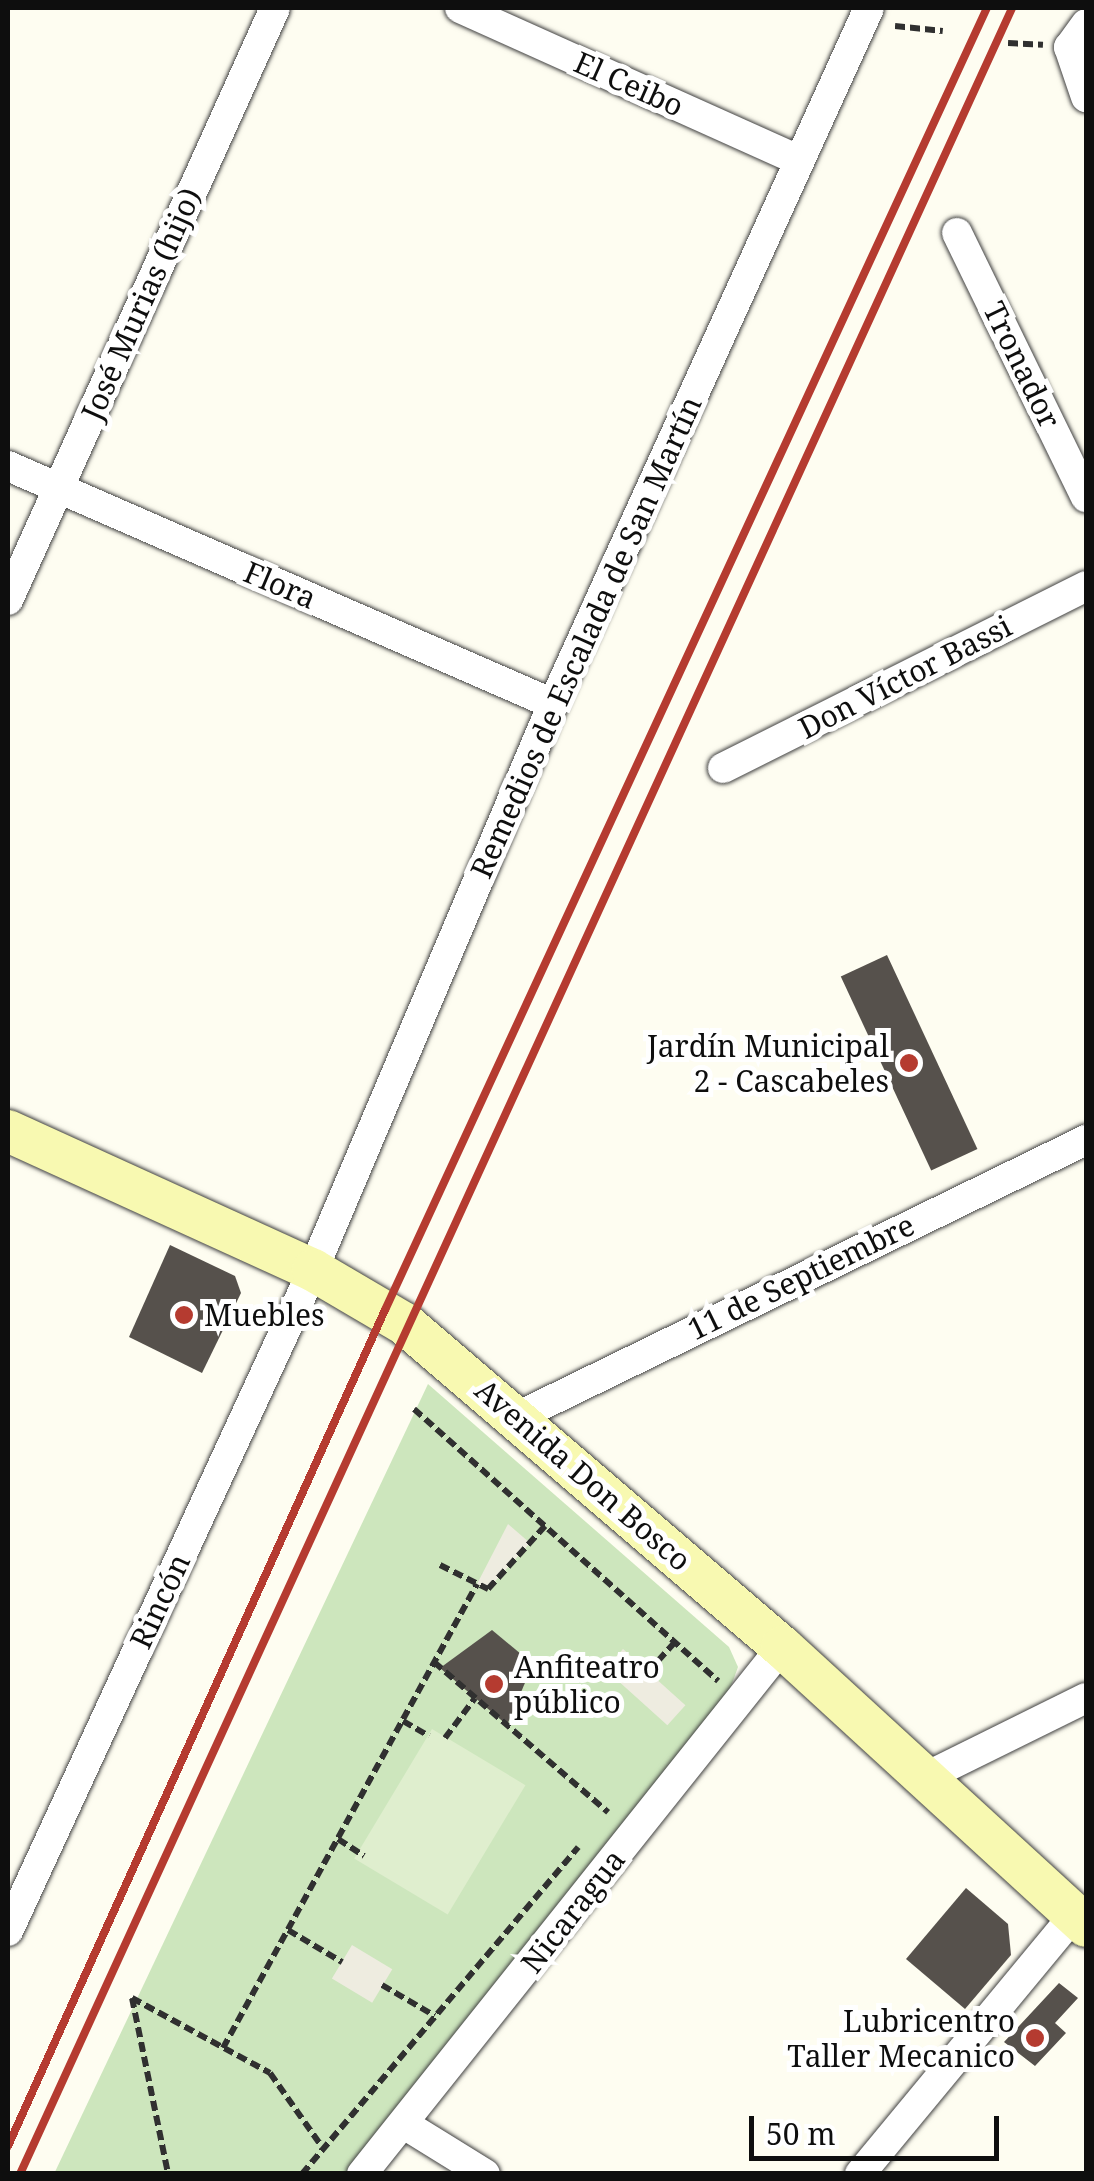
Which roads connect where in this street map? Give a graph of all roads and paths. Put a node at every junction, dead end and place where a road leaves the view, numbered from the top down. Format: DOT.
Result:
graph roads {
  1 [pos="275,8"];
  2 [pos="460,8"];
  3 [pos="865,16"];
  4 [pos="943,31"];
  5 [pos="1078,35"];
  6 [pos="1086,97"];
  7 [pos="798,160"];
  8 [pos="957,233"];
  9 [pos="8,466"];
  10 [pos="57,488"];
  11 [pos="1086,497"];
  12 [pos="1086,586"];
  13 [pos="8,600"];
  14 [pos="553,704"];
  15 [pos="723,768"];
  16 [pos="8,1130"];
  17 [pos="1086,1140"];
  18 [pos="312,1270"];
  19 [pos="414,1409"];
  20 [pos="516,1417"];
  21 [pos="545,1526"];
  22 [pos="440,1565"];
  23 [pos="477,1584"];
  24 [pos="675,1642"];
  25 [pos="782,1647"];
  26 [pos="434,1662"];
  27 [pos="648,1672"];
  28 [pos="706,1696"];
  29 [pos="475,1698"];
  30 [pos="1086,1698"];
  31 [pos="402,1721"];
  32 [pos="428,1736"];
  33 [pos="445,1738"];
  34 [pos="926,1777"];
  35 [pos="620,1798"];
  36 [pos="608,1812"];
  37 [pos="596,1826"];
  38 [pos="338,1839"];
  39 [pos="584,1841"];
  40 [pos="364,1856"];
  41 [pos="18,1880"];
  42 [pos="1080,1920"];
  43 [pos="288,1930"];
  44 [pos="8,1931"];
  45 [pos="342,1962"];
  46 [pos="382,1986"];
  47 [pos="435,2016"];
  48 [pos="223,2048"];
  49 [pos="404,2124"];
  50 [pos="324,2148"];
  51 [pos="168,2174"];
  52 [pos="302,2174"];
  53 [pos="362,2174"];
  54 [pos="486,2174"];
  55 [pos="860,2174"];
  1 -- 10 [label="street, José Murias (hijo)"];
  2 -- 7 [label="street, El Ceibo"];
  3 -- 4 [label="path"];
  3 -- 7 [label="street, Remedios de Escalada de San Martín"];
  5 -- 6 [label="street"];
  7 -- 14 [label="street, Remedios de Escalada de San Martín"];
  8 -- 11 [label="street, Tronador"];
  9 -- 10 [label="street, Flora"];
  10 -- 13 [label="street, José Murias (hijo)"];
  10 -- 14 [label="street, Flora"];
  12 -- 15 [label="street, Don Víctor Bassi"];
  14 -- 18 [label="street, Remedios de Escalada de San Martín"];
  16 -- 18 [label="main road, Avenida Don Bosco"];
  17 -- 20 [label="street, 11 de Septiembre"];
  18 -- 20 [label="main road, Avenida Don Bosco"];
  18 -- 41 [label="street, Rincón"];
  19 -- 21 [label="path"];
  20 -- 25 [label="main road, Avenida Don Bosco"];
  21 -- 23 [label="path"];
  21 -- 24 [label="path"];
  22 -- 23 [label="path"];
  23 -- 26 [label="path"];
  24 -- 27 [label="path"];
  24 -- 28 [label="path"];
  25 -- 34 [label="main road, Avenida Don Bosco"];
  25 -- 49 [label="street, Nicaragua"];
  26 -- 29 [label="path"];
  26 -- 31 [label="path"];
  29 -- 33 [label="path"];
  29 -- 36 [label="path"];
  30 -- 34 [label="street"];
  31 -- 32 [label="path"];
  31 -- 38 [label="path"];
  34 -- 42 [label="main road, Avenida Don Bosco"];
  35 -- 36 [label="path"];
  36 -- 37 [label="path"];
  38 -- 40 [label="path"];
  38 -- 43 [label="path"];
  39 -- 47 [label="path"];
  41 -- 44 [label="street, Rincón"];
  42 -- 55 [label="street"];
  43 -- 45 [label="path"];
  43 -- 48 [label="path"];
  46 -- 47 [label="path"];
  47 -- 50 [label="path"];
  48 -- 50 [label="path"];
  48 -- 51 [label="path"];
  49 -- 53 [label="street, Nicaragua"];
  49 -- 54 [label="street"];
  50 -- 52 [label="path"];
}
